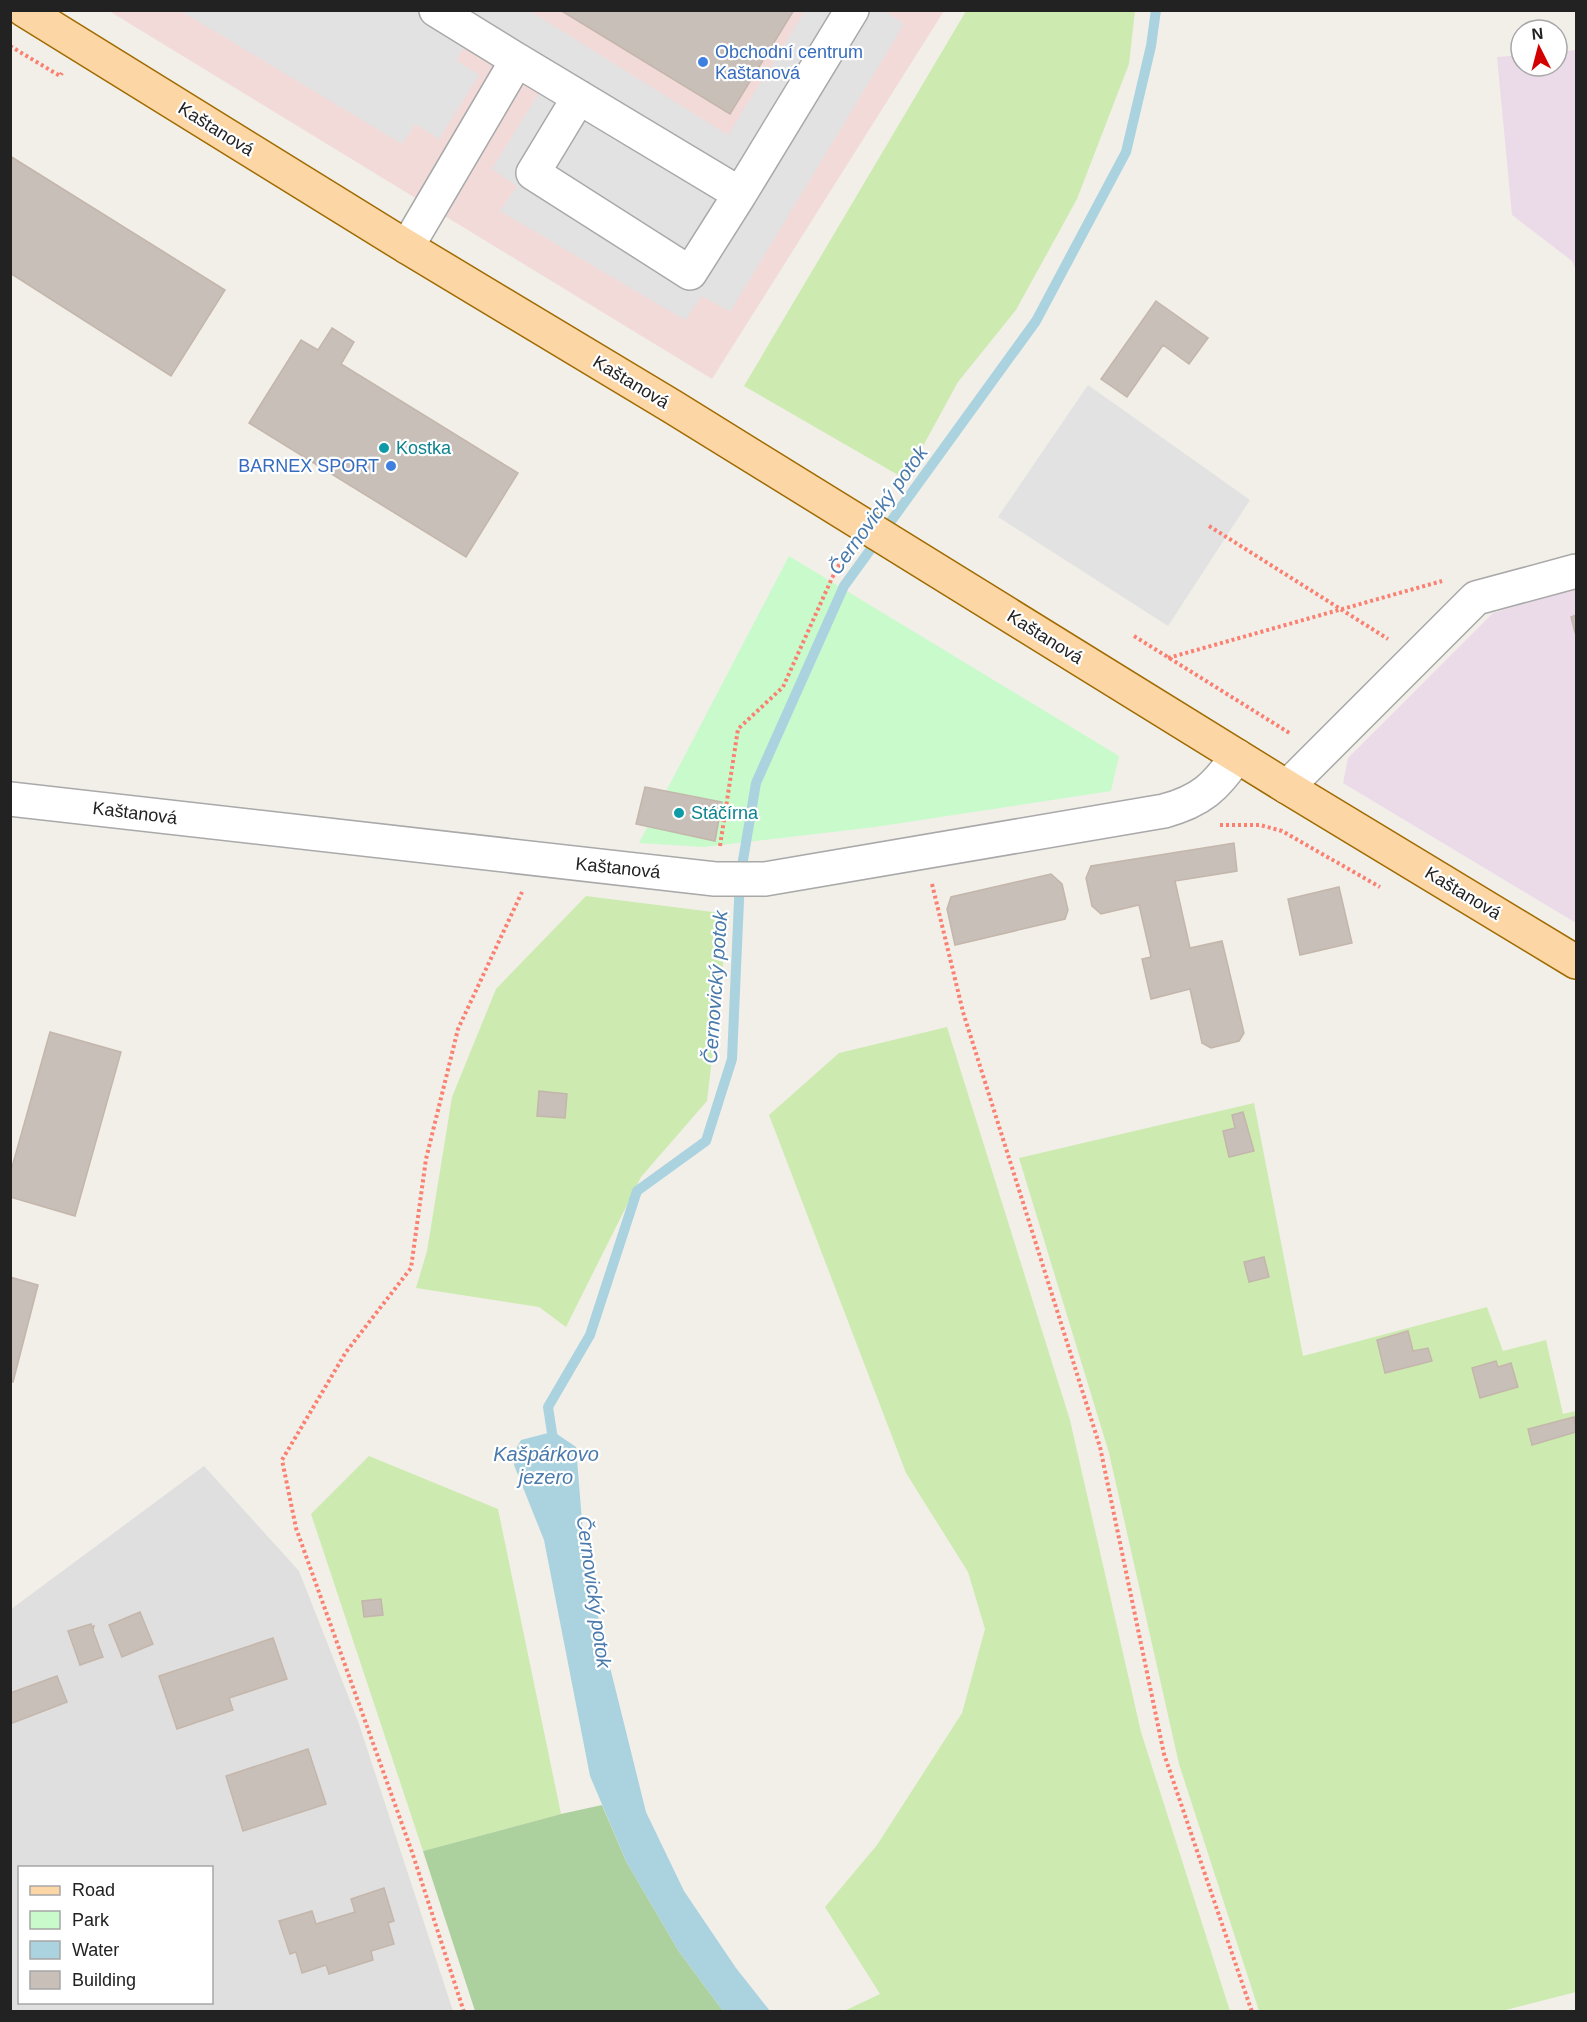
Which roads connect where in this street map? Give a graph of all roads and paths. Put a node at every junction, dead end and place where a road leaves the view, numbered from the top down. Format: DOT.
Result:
graph roads {
  1 [pos="24,10"];
  2 [pos="436,10"];
  3 [pos="852,10"];
  4 [pos="517,60"];
  5 [pos="579,97"];
  6 [pos="740,194"];
  7 [pos="406,247"];
  8 [pos="862,524"];
  9 [pos="1209,526"];
  10 [pos="1576,571"];
  11 [pos="1447,580"];
  12 [pos="1341,609"];
  13 [pos="1134,636"];
  14 [pos="1168,658"];
  15 [pos="1416,658"];
  16 [pos="1321,753"];
  17 [pos="1237,756"];
  18 [pos="1287,787"];
  19 [pos="10,800"];
  20 [pos="1218,825"];
  21 [pos="927,851"];
  22 [pos="537,859"];
  23 [pos="715,879"];
  24 [pos="1384,889"];
  25 [pos="1576,962"];
  26 [pos="464,2012"];
  27 [pos="1252,2012"];
  1 -- 7 [label="main road, Kaštanová"];
  2 -- 4 [label="street"];
  3 -- 6 [label="street"];
  4 -- 5 [label="street"];
  4 -- 7 [label="street"];
  5 -- 6 [label="street"];
  5 -- 6 [label="street"];
  7 -- 8 [label="main road, Kaštanová"];
  8 -- 17 [label="main road, Kaštanová"];
  8 -- 23 [label="path"];
  9 -- 12 [label="path"];
  10 -- 15 [label="street"];
  11 -- 12 [label="path"];
  12 -- 14 [label="path"];
  12 -- 15 [label="path"];
  13 -- 14 [label="path"];
  14 -- 16 [label="path"];
  15 -- 16 [label="street"];
  16 -- 18 [label="street"];
  17 -- 18 [label="main road, Kaštanová"];
  17 -- 21 [label="street, Kaštanová"];
  18 -- 25 [label="main road, Kaštanová"];
  19 -- 22 [label="street, Kaštanová"];
  20 -- 24 [label="path"];
  21 -- 23 [label="street, Kaštanová"];
  21 -- 27 [label="path"];
  22 -- 23 [label="street, Kaštanová"];
  22 -- 26 [label="path"];
}
